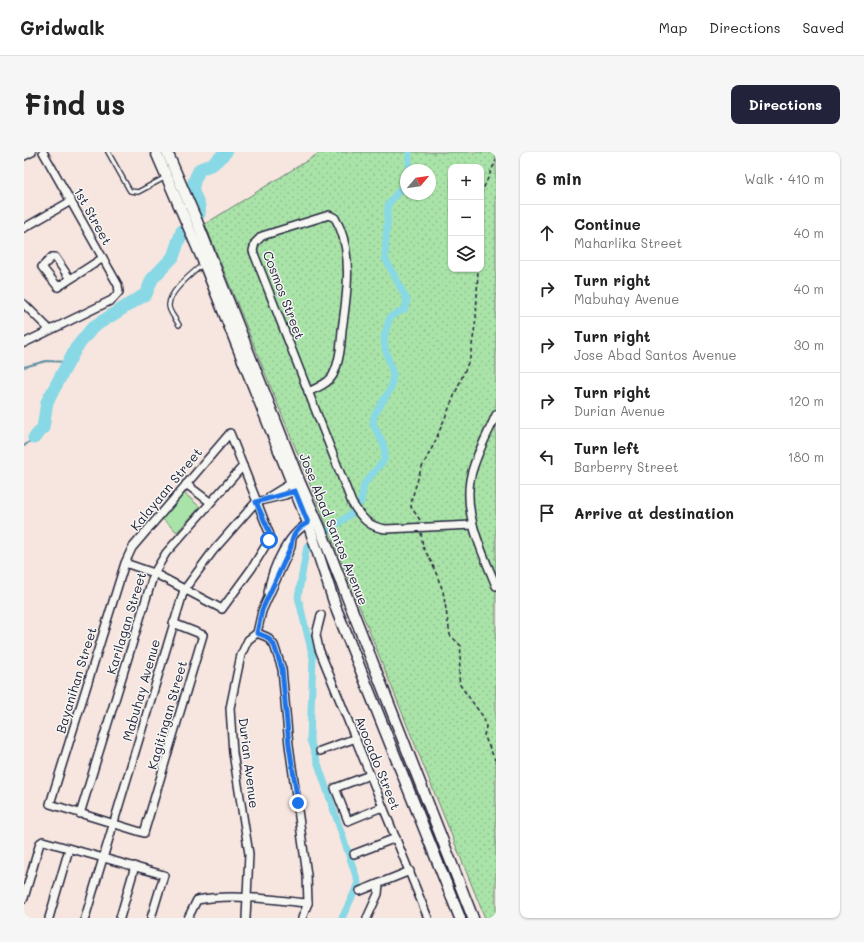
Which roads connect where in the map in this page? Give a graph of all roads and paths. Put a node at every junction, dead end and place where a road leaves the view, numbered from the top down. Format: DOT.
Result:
graph roads {
  1 [pos="32,152"];
  2 [pos="43,152"];
  3 [pos="108,152"];
  4 [pos="156,152"];
  5 [pos="167,152"];
  6 [pos="24,156"];
  7 [pos="496,160"];
  8 [pos="167,177"];
  9 [pos="484,187"];
  10 [pos="71,200"];
  11 [pos="24,228"];
  12 [pos="103,258"];
  13 [pos="208,261"];
  14 [pos="70,279"];
  15 [pos="24,304"];
  16 [pos="179,324"];
  17 [pos="50,330"];
  18 [pos="24,343"];
  19 [pos="308,392"];
  20 [pos="496,415"];
  21 [pos="243,466"];
  22 [pos="186,484"];
  23 [pos="296,486"];
  24 [pos="210,502"];
  25 [pos="256,502"];
  26 [pos="473,525"];
  27 [pos="314,526"];
  28 [pos="322,546"];
  29 [pos="125,563"];
  30 [pos="154,573"];
  31 [pos="496,586"];
  32 [pos="184,590"];
  33 [pos="321,615"];
  34 [pos="173,623"];
  35 [pos="257,633"];
  36 [pos="356,738"];
  37 [pos="320,751"];
  38 [pos="370,775"];
  39 [pos="382,808"];
  40 [pos="80,814"];
  41 [pos="114,825"];
  42 [pos="396,838"];
  43 [pos="69,849"];
  44 [pos="354,854"];
  45 [pos="103,858"];
  46 [pos="134,866"];
  47 [pos="410,871"];
  48 [pos="379,884"];
  49 [pos="360,891"];
  50 [pos="249,897"];
  51 [pos="24,898"];
  52 [pos="308,903"];
  53 [pos="50,918"];
  54 [pos="85,918"];
  55 [pos="120,918"];
  56 [pos="151,918"];
  57 [pos="188,918"];
  58 [pos="246,918"];
  59 [pos="302,918"];
  60 [pos="367,918"];
  61 [pos="428,918"];
  62 [pos="460,918"];
  63 [pos="473,918"];
  1 -- 6 [label="street"];
  2 -- 10 [label="street, 1st Street"];
  3 -- 8 [label="lane"];
  4 -- 8 [label="main road, Jose Abad Santos Avenue"];
  5 -- 13 [label="main road, Jose Abad Santos Avenue"];
  7 -- 9 [label="path"];
  8 -- 13 [label="main road, Jose Abad Santos Avenue"];
  10 -- 11 [label="street"];
  10 -- 12 [label="street, 1st Street"];
  12 -- 14 [label="street"];
  12 -- 17 [label="street, 1st Street"];
  13 -- 16 [label="lane"];
  13 -- 23 [label="main road, Jose Abad Santos Avenue"];
  15 -- 17 [label="street"];
  17 -- 18 [label="street"];
  19 -- 19 [label="street, Cosmos Street"];
  19 -- 26 [label="street, Cosmos Street"];
  20 -- 26 [label="street"];
  21 -- 22 [label="street, Kalayaan Street"];
  21 -- 24 [label="street, Karilagan Street"];
  21 -- 25 [label="street"];
  22 -- 24 [label="street"];
  22 -- 29 [label="street, Kalayaan Street"];
  23 -- 25 [label="street"];
  23 -- 27 [label="main road, Jose Abad Santos Avenue"];
  24 -- 30 [label="street, Karilagan Street"];
  25 -- 32 [label="street, Mabuhay Avenue"];
  25 -- 32 [label="street"];
  26 -- 31 [label="street"];
  27 -- 28 [label="main road, Jose Abad Santos Avenue"];
  27 -- 35 [label="street, Durian Avenue"];
  28 -- 62 [label="main road, Jose Abad Santos Avenue"];
  28 -- 63 [label="main road, Jose Abad Santos Avenue"];
  29 -- 30 [label="street"];
  29 -- 40 [label="street, Bayanihan Street"];
  30 -- 32 [label="street"];
  30 -- 40 [label="street, Karilagan Street"];
  32 -- 34 [label="street, Mabuhay Avenue"];
  33 -- 36 [label="street, Avocado Street"];
  34 -- 41 [label="street, Mabuhay Avenue"];
  34 -- 41 [label="street, Kagitingan Street"];
  35 -- 50 [label="street, Durian Avenue"];
  35 -- 52 [label="street"];
  36 -- 37 [label="street"];
  36 -- 38 [label="street, Avocado Street"];
  38 -- 39 [label="street, Avocado Street"];
  38 -- 39 [label="street"];
  39 -- 42 [label="street, Avocado Street"];
  40 -- 41 [label="street"];
  41 -- 45 [label="street, Mabuhay Avenue"];
  42 -- 44 [label="street"];
  42 -- 47 [label="street, Avocado Street"];
  43 -- 45 [label="street"];
  43 -- 51 [label="street"];
  43 -- 53 [label="street"];
  45 -- 46 [label="street"];
  45 -- 54 [label="street, Mabuhay Avenue"];
  46 -- 55 [label="street"];
  46 -- 56 [label="street"];
  47 -- 48 [label="street"];
  47 -- 61 [label="street, Avocado Street"];
  48 -- 49 [label="street"];
  48 -- 60 [label="street"];
  50 -- 52 [label="street"];
  50 -- 57 [label="street"];
  50 -- 58 [label="street, Durian Avenue"];
  52 -- 59 [label="street"];
}
